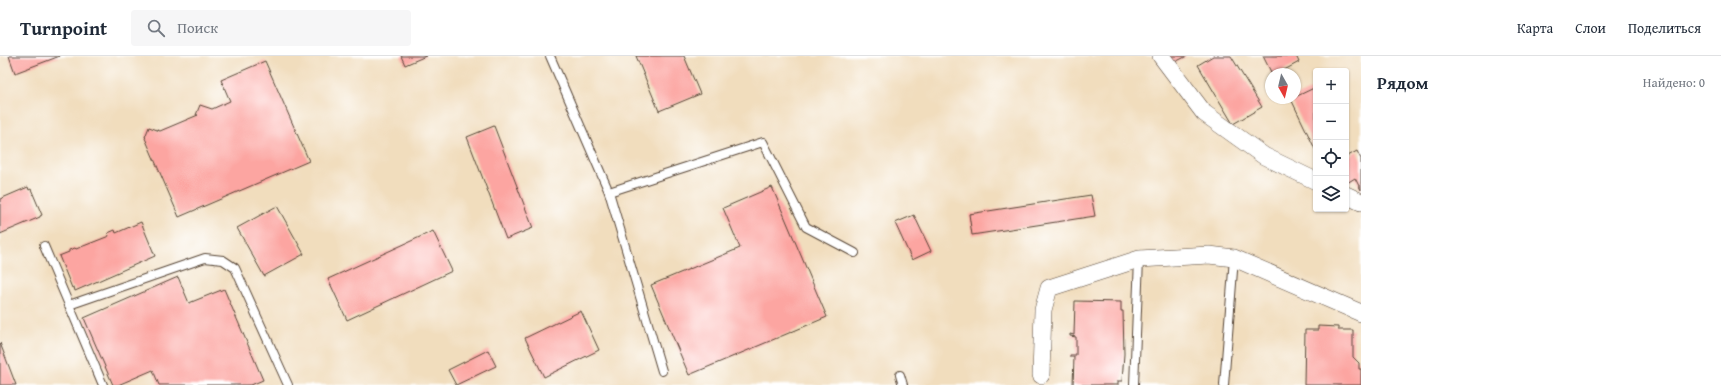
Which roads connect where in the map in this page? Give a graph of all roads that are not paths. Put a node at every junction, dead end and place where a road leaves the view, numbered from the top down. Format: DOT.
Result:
graph roads {
  1 [pos="550,56"];
  2 [pos="1161,56"];
  3 [pos="1313,180"];
  4 [pos="609,192"];
  5 [pos="1349,196"];
  6 [pos="1361,202"];
  7 [pos="44,246"];
  8 [pos="855,253"];
  9 [pos="1234,258"];
  10 [pos="1140,259"];
  11 [pos="69,305"];
  12 [pos="1361,314"];
  13 [pos="662,371"];
  14 [pos="1041,375"];
  15 [pos="900,376"];
  16 [pos="104,385"];
  17 [pos="288,385"];
  18 [pos="904,385"];
  19 [pos="1134,385"];
  20 [pos="1224,385"];
  1 -- 4 [label="lane"];
  2 -- 3 [label="street"];
  4 -- 8 [label="lane"];
  4 -- 13 [label="lane"];
  5 -- 6 [label="street"];
  7 -- 11 [label="lane"];
  9 -- 10 [label="street"];
  9 -- 12 [label="street"];
  9 -- 20 [label="lane"];
  10 -- 14 [label="street"];
  10 -- 19 [label="lane"];
  11 -- 16 [label="lane"];
  11 -- 17 [label="lane"];
  15 -- 18 [label="lane"];
}
